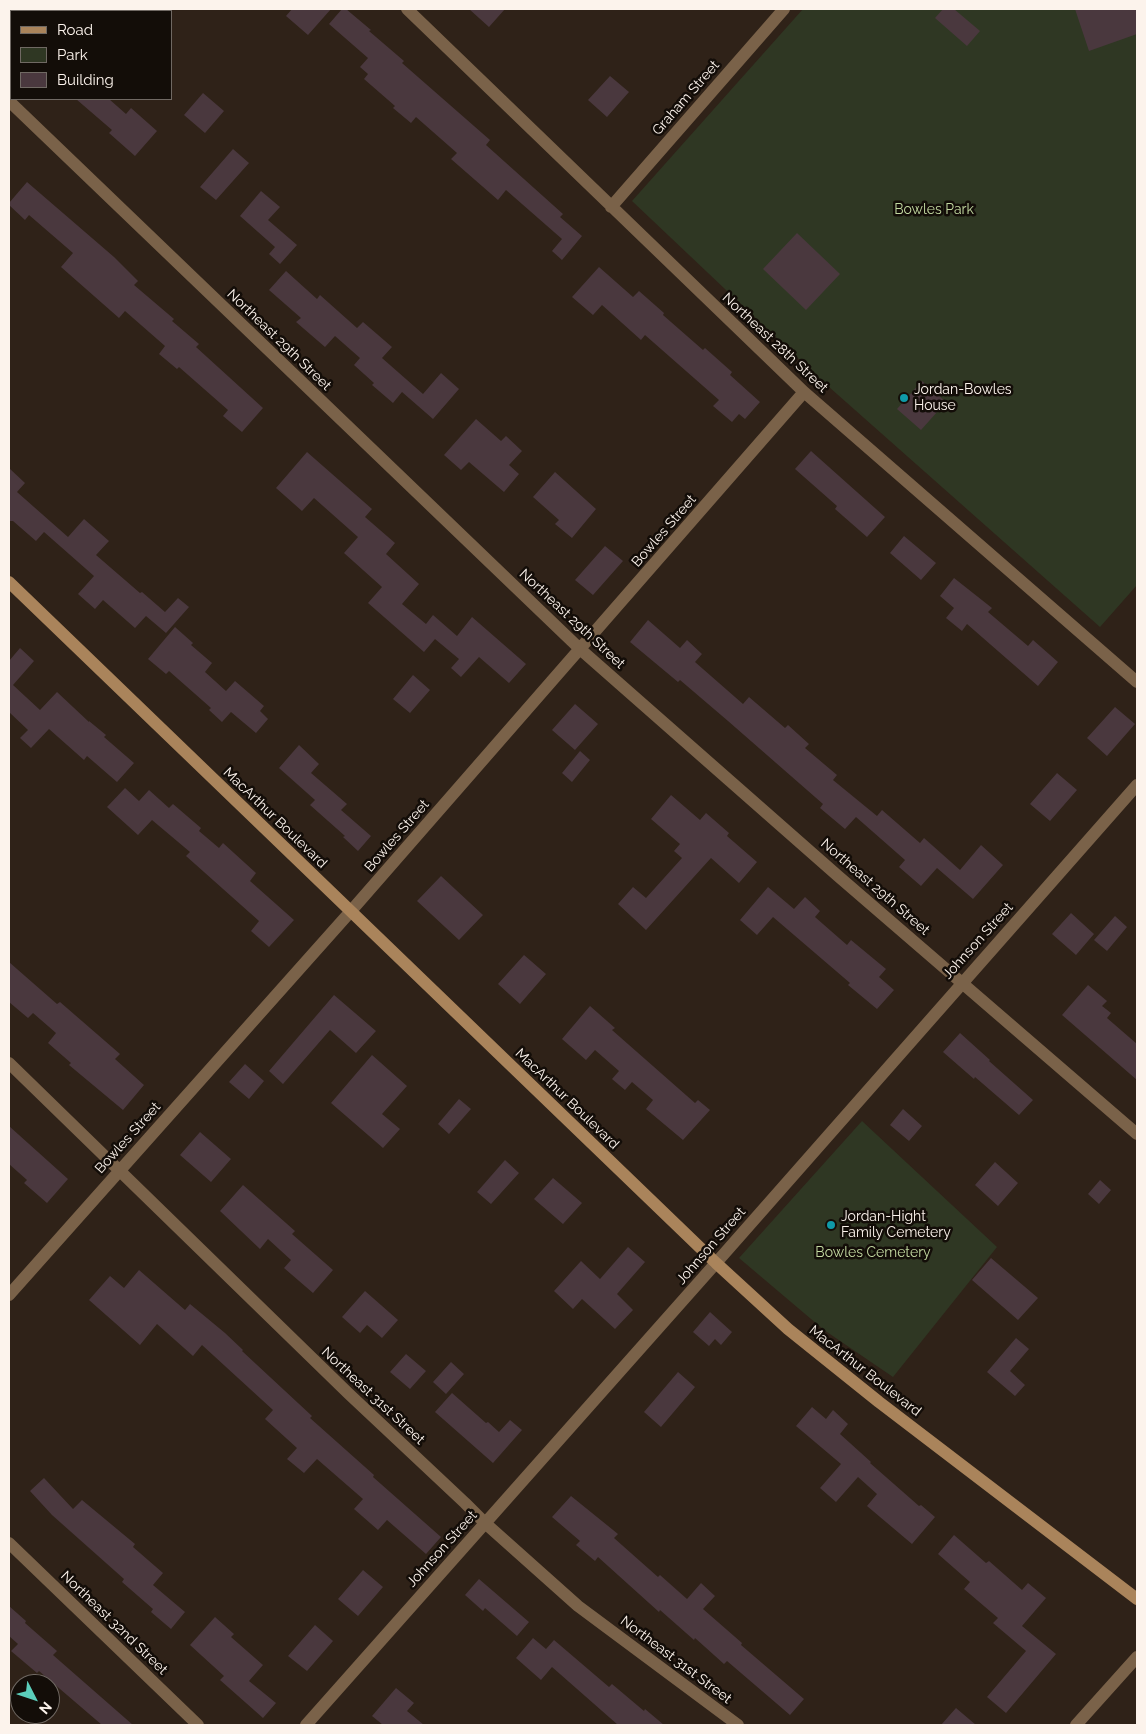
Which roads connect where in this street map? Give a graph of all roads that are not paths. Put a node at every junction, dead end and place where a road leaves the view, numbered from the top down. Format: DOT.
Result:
graph roads {
  1 [pos="407,9"];
  2 [pos="784,9"];
  3 [pos="9,101"];
  4 [pos="611,207"];
  5 [pos="804,392"];
  6 [pos="9,582"];
  7 [pos="580,649"];
  8 [pos="1137,682"];
  9 [pos="1137,785"];
  10 [pos="351,911"];
  11 [pos="962,982"];
  12 [pos="9,1063"];
  13 [pos="1137,1134"];
  14 [pos="120,1170"];
  15 [pos="716,1264"];
  16 [pos="9,1295"];
  17 [pos="485,1524"];
  18 [pos="9,1543"];
  19 [pos="1137,1599"];
  20 [pos="1137,1657"];
  21 [pos="198,1725"];
  22 [pos="306,1725"];
  23 [pos="738,1725"];
  24 [pos="1076,1725"];
  1 -- 4 [label="street, Northeast 28th Street"];
  2 -- 4 [label="street, Graham Street"];
  3 -- 7 [label="street, Northeast 29th Street"];
  4 -- 5 [label="street, Northeast 28th Street"];
  5 -- 7 [label="street, Bowles Street"];
  5 -- 8 [label="street, Northeast 28th Street"];
  6 -- 10 [label="main road, MacArthur Boulevard"];
  7 -- 10 [label="street, Bowles Street"];
  7 -- 11 [label="street, Northeast 29th Street"];
  9 -- 11 [label="street, Johnson Street"];
  10 -- 14 [label="street, Bowles Street"];
  10 -- 15 [label="main road, MacArthur Boulevard"];
  11 -- 13 [label="street, Northeast 29th Street"];
  11 -- 15 [label="street, Johnson Street"];
  12 -- 14 [label="street, Northeast 31st Street"];
  14 -- 16 [label="street, Bowles Street"];
  14 -- 17 [label="street, Northeast 31st Street"];
  15 -- 17 [label="street, Johnson Street"];
  15 -- 19 [label="main road, MacArthur Boulevard"];
  17 -- 22 [label="street, Johnson Street"];
  17 -- 23 [label="street, Northeast 31st Street"];
  18 -- 21 [label="street, Northeast 32nd Street"];
  20 -- 24 [label="street"];
}
